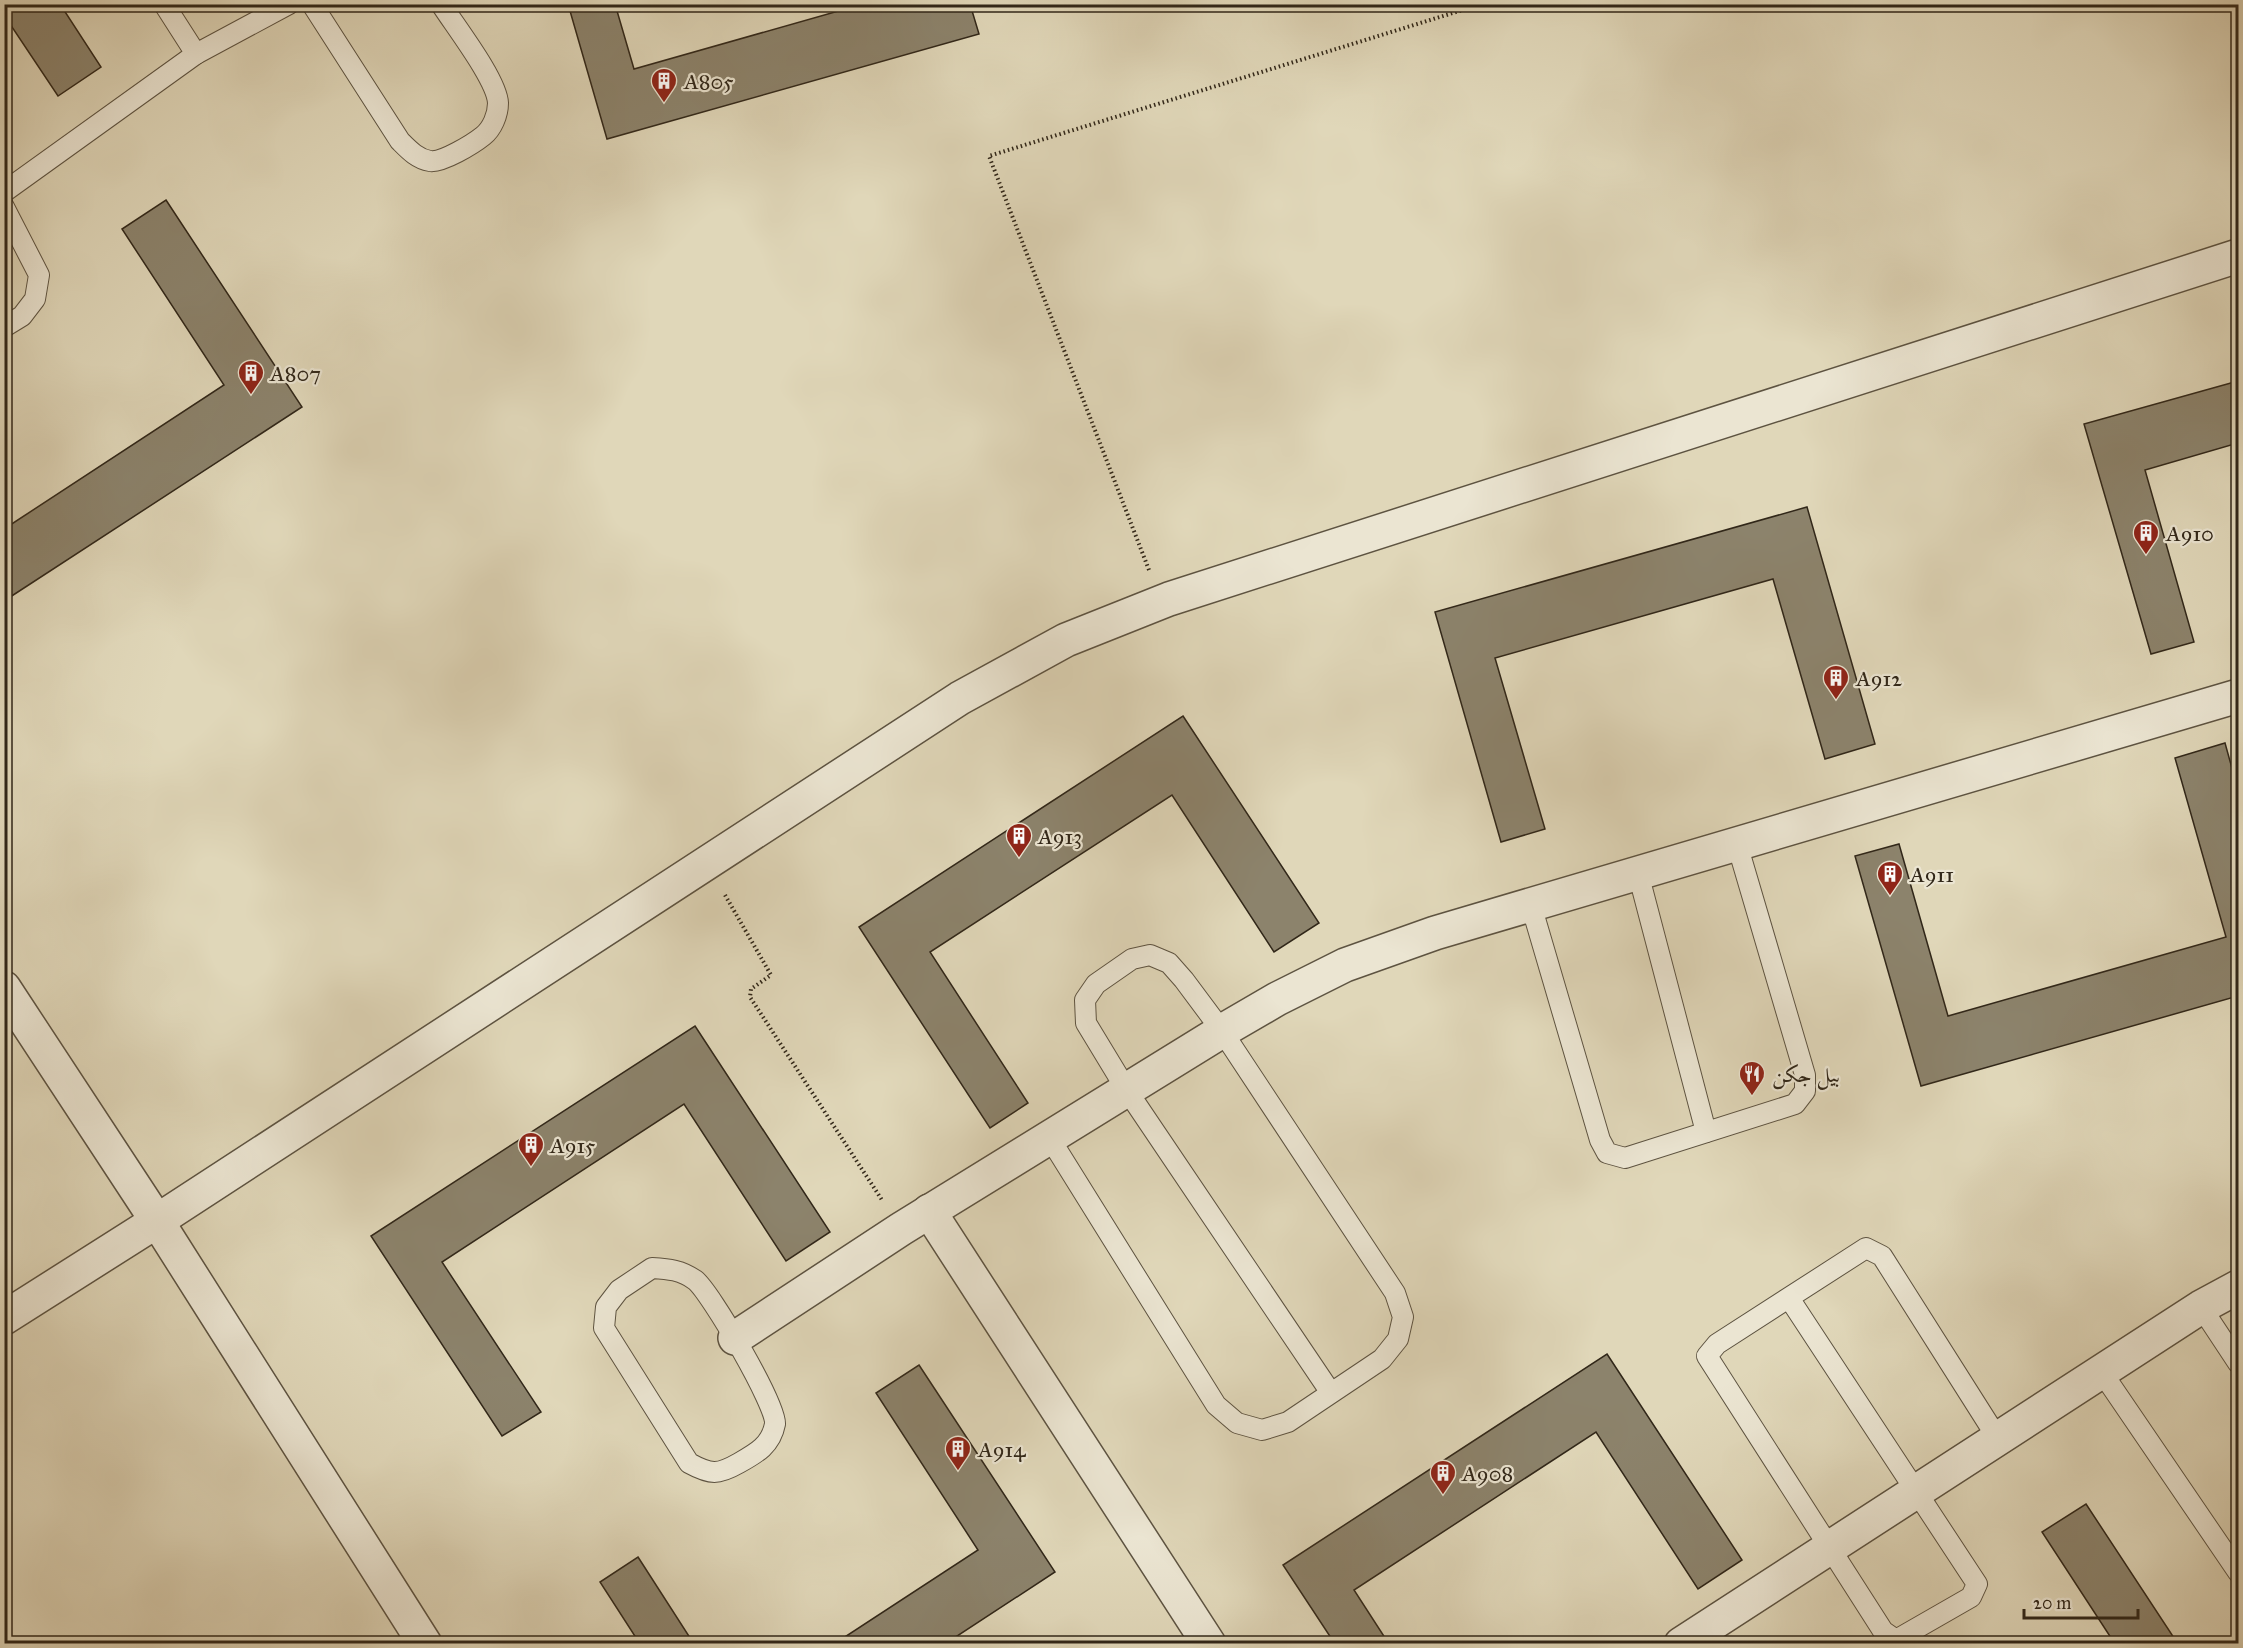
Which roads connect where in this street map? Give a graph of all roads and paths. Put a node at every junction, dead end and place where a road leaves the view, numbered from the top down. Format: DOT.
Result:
graph roads {
  1 [pos="164,4"];
  2 [pos="289,4"];
  3 [pos="312,4"];
  4 [pos="441,4"];
  5 [pos="1482,4"];
  6 [pos="196,54"];
  7 [pos="4,192"];
  8 [pos="4,207"];
  9 [pos="2238,256"];
  10 [pos="4,327"];
  11 [pos="1161,603"];
  12 [pos="2238,696"];
  13 [pos="1737,844"];
  14 [pos="708,864"];
  15 [pos="1638,873"];
  16 [pos="1531,905"];
  17 [pos="4,987"];
  18 [pos="1222,1031"];
  19 [pos="1126,1089"];
  20 [pos="1706,1132"];
  21 [pos="1049,1137"];
  22 [pos="929,1211"];
  23 [pos="157,1221"];
  24 [pos="900,1229"];
  25 [pos="2238,1287"];
  26 [pos="1789,1298"];
  27 [pos="2201,1307"];
  28 [pos="4,1318"];
  29 [pos="735,1338"];
  30 [pos="2238,1363"];
  31 [pos="2101,1371"];
  32 [pos="1331,1393"];
  33 [pos="1998,1438"];
  34 [pos="1916,1491"];
  35 [pos="1828,1548"];
  36 [pos="2238,1572"];
  37 [pos="425,1644"];
  38 [pos="1209,1644"];
  39 [pos="1681,1644"];
  1 -- 6 [label="lane"];
  2 -- 6 [label="lane"];
  3 -- 4 [label="lane"];
  5 -- 11 [label="path"];
  6 -- 7 [label="lane"];
  8 -- 10 [label="lane"];
  9 -- 11 [label="street"];
  11 -- 14 [label="street"];
  12 -- 13 [label="street"];
  13 -- 15 [label="street"];
  13 -- 20 [label="lane"];
  14 -- 23 [label="street"];
  14 -- 24 [label="path"];
  15 -- 16 [label="street"];
  15 -- 20 [label="lane"];
  16 -- 18 [label="street"];
  16 -- 20 [label="lane"];
  17 -- 23 [label="street"];
  18 -- 19 [label="street"];
  18 -- 19 [label="lane"];
  18 -- 32 [label="lane"];
  19 -- 21 [label="street"];
  19 -- 32 [label="lane"];
  21 -- 22 [label="street"];
  21 -- 32 [label="lane"];
  22 -- 24 [label="street"];
  22 -- 38 [label="street"];
  23 -- 28 [label="street"];
  23 -- 37 [label="street"];
  24 -- 29 [label="street"];
  25 -- 27 [label="street"];
  26 -- 33 [label="lane"];
  26 -- 34 [label="lane"];
  26 -- 35 [label="lane"];
  27 -- 30 [label="lane"];
  27 -- 31 [label="street"];
  29 -- 29 [label="lane"];
  31 -- 33 [label="street"];
  31 -- 36 [label="lane"];
  33 -- 34 [label="street"];
  34 -- 35 [label="street"];
  34 -- 35 [label="lane"];
  35 -- 39 [label="street"];
}
